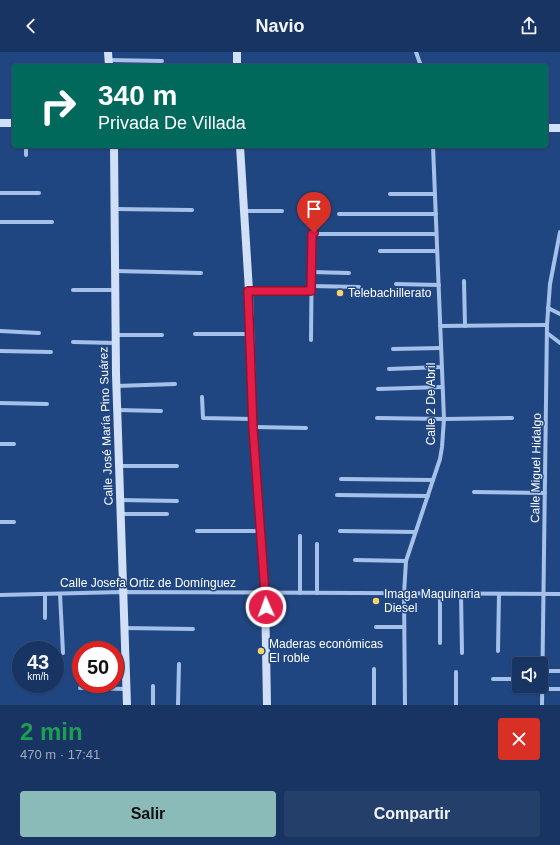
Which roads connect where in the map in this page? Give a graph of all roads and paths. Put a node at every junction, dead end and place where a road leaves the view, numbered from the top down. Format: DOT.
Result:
graph roads {
  1 [pos="237,52"];
  2 [pos="416,52"];
  3 [pos="108,59"];
  4 [pos="162,61"];
  5 [pos="237,64"];
  6 [pos="420,64"];
  7 [pos="0,123"];
  8 [pos="12,123"];
  9 [pos="548,128"];
  10 [pos="560,128"];
  11 [pos="26,148"];
  12 [pos="114,148"];
  13 [pos="240,148"];
  14 [pos="433,148"];
  15 [pos="26,155"];
  16 [pos="0,193"];
  17 [pos="39,193"];
  18 [pos="390,194"];
  19 [pos="435,194"];
  20 [pos="114,209"];
  21 [pos="192,210"];
  22 [pos="244,211"];
  23 [pos="282,211"];
  24 [pos="339,214"];
  25 [pos="436,214"];
  26 [pos="0,222"];
  27 [pos="52,222"];
  28 [pos="560,232"];
  29 [pos="436,234"];
  30 [pos="380,251"];
  31 [pos="437,251"];
  32 [pos="114,271"];
  33 [pos="311,272"];
  34 [pos="202,273"];
  35 [pos="349,273"];
  36 [pos="464,281"];
  37 [pos="396,284"];
  38 [pos="439,285"];
  39 [pos="311,286"];
  40 [pos="359,287"];
  41 [pos="73,290"];
  42 [pos="115,290"];
  43 [pos="248,291"];
  44 [pos="311,291"];
  45 [pos="548,308"];
  46 [pos="560,314"];
  47 [pos="440,326"];
  48 [pos="464,326"];
  49 [pos="547,326"];
  50 [pos="0,331"];
  51 [pos="39,333"];
  52 [pos="547,333"];
  53 [pos="195,334"];
  54 [pos="250,334"];
  55 [pos="162,335"];
  56 [pos="115,339"];
  57 [pos="311,340"];
  58 [pos="73,342"];
  59 [pos="560,343"];
  60 [pos="440,348"];
  61 [pos="392,349"];
  62 [pos="0,351"];
  63 [pos="51,352"];
  64 [pos="441,367"];
  65 [pos="389,369"];
  66 [pos="175,384"];
  67 [pos="116,386"];
  68 [pos="442,387"];
  69 [pos="378,389"];
  70 [pos="202,396"];
  71 [pos="0,403"];
  72 [pos="47,404"];
  73 [pos="117,410"];
  74 [pos="161,411"];
  75 [pos="377,418"];
  76 [pos="512,418"];
  77 [pos="444,419"];
  78 [pos="253,423"];
  79 [pos="306,428"];
  80 [pos="0,444"];
  81 [pos="14,444"];
  82 [pos="119,466"];
  83 [pos="177,466"];
  84 [pos="341,479"];
  85 [pos="433,480"];
  86 [pos="474,492"];
  87 [pos="545,493"];
  88 [pos="337,495"];
  89 [pos="428,496"];
  90 [pos="120,500"];
  91 [pos="177,501"];
  92 [pos="120,514"];
  93 [pos="167,514"];
  94 [pos="0,522"];
  95 [pos="14,522"];
  96 [pos="197,531"];
  97 [pos="260,531"];
  98 [pos="340,531"];
  99 [pos="415,532"];
  100 [pos="300,536"];
  101 [pos="317,544"];
  102 [pos="355,560"];
  103 [pos="406,561"];
  104 [pos="122,592"];
  105 [pos="265,593"];
  106 [pos="300,593"];
  107 [pos="317,593"];
  108 [pos="45,594"];
  109 [pos="60,594"];
  110 [pos="404,594"];
  111 [pos="440,594"];
  112 [pos="461,594"];
  113 [pos="499,594"];
  114 [pos="544,594"];
  115 [pos="560,594"];
  116 [pos="0,595"];
  117 [pos="45,618"];
  118 [pos="376,627"];
  119 [pos="404,627"];
  120 [pos="124,628"];
  121 [pos="193,629"];
  122 [pos="62,641"];
  123 [pos="440,643"];
  124 [pos="462,652"];
  125 [pos="498,652"];
  126 [pos="542,657"];
  127 [pos="179,664"];
  128 [pos="374,669"];
  129 [pos="548,671"];
  130 [pos="560,671"];
  131 [pos="456,672"];
  132 [pos="493,679"];
  133 [pos="512,679"];
  134 [pos="153,686"];
  135 [pos="126,689"];
  136 [pos="548,689"];
  137 [pos="560,689"];
  138 [pos="542,693"];
  139 [pos="126,705"];
  140 [pos="153,705"];
  141 [pos="178,705"];
  142 [pos="267,705"];
  143 [pos="374,705"];
  144 [pos="405,705"];
  145 [pos="456,705"];
  146 [pos="542,705"];
  1 -- 5 [label="main road"];
  2 -- 6 [label="street"];
  3 -- 4 [label="street"];
  7 -- 8 [label="main road"];
  9 -- 10 [label="main road"];
  11 -- 15 [label="street"];
  12 -- 20 [label="main road, Calle José María Pino Suárez"];
  13 -- 22 [label="main road"];
  14 -- 19 [label="street, Calle 2 De Abril"];
  16 -- 17 [label="street"];
  18 -- 19 [label="street"];
  19 -- 25 [label="street, Calle 2 De Abril"];
  20 -- 21 [label="street"];
  20 -- 32 [label="main road, Calle José María Pino Suárez"];
  22 -- 23 [label="street"];
  22 -- 43 [label="main road"];
  24 -- 25 [label="street"];
  25 -- 29 [label="street, Calle 2 De Abril"];
  26 -- 27 [label="street"];
  28 -- 45 [label="street, Calle Miguel Hidalgo"];
  29 -- 31 [label="street, Calle 2 De Abril"];
  29 -- 33 [label="street"];
  30 -- 31 [label="street"];
  31 -- 38 [label="street, Calle 2 De Abril"];
  32 -- 34 [label="street"];
  32 -- 42 [label="main road, Calle José María Pino Suárez"];
  33 -- 35 [label="street"];
  33 -- 39 [label="street"];
  36 -- 48 [label="street"];
  37 -- 38 [label="street"];
  38 -- 47 [label="street, Calle 2 De Abril"];
  39 -- 40 [label="street"];
  39 -- 44 [label="street"];
  41 -- 42 [label="street"];
  42 -- 56 [label="main road, Calle José María Pino Suárez"];
  43 -- 44 [label="street"];
  43 -- 54 [label="main road"];
  44 -- 57 [label="street"];
  45 -- 46 [label="street"];
  45 -- 49 [label="street, Calle Miguel Hidalgo"];
  47 -- 48 [label="street"];
  47 -- 60 [label="street, Calle 2 De Abril"];
  48 -- 49 [label="street"];
  49 -- 52 [label="street, Calle Miguel Hidalgo"];
  50 -- 51 [label="street"];
  52 -- 59 [label="street"];
  52 -- 87 [label="street, Calle Miguel Hidalgo"];
  53 -- 54 [label="street"];
  54 -- 78 [label="main road"];
  55 -- 56 [label="street"];
  56 -- 58 [label="street"];
  56 -- 67 [label="main road, Calle José María Pino Suárez"];
  60 -- 61 [label="street"];
  60 -- 64 [label="street, Calle 2 De Abril"];
  62 -- 63 [label="street"];
  64 -- 65 [label="street"];
  64 -- 68 [label="street, Calle 2 De Abril"];
  66 -- 67 [label="street"];
  67 -- 73 [label="main road, Calle José María Pino Suárez"];
  68 -- 69 [label="street"];
  68 -- 77 [label="street, Calle 2 De Abril"];
  70 -- 78 [label="street"];
  71 -- 72 [label="street"];
  73 -- 74 [label="street"];
  73 -- 82 [label="main road, Calle José María Pino Suárez"];
  75 -- 77 [label="street"];
  76 -- 77 [label="street"];
  77 -- 85 [label="street, Calle 2 De Abril"];
  78 -- 79 [label="street"];
  78 -- 97 [label="main road"];
  80 -- 81 [label="street"];
  82 -- 83 [label="street"];
  82 -- 90 [label="main road, Calle José María Pino Suárez"];
  84 -- 85 [label="street"];
  85 -- 89 [label="street, Calle 2 De Abril"];
  86 -- 87 [label="street"];
  87 -- 114 [label="street, Calle Miguel Hidalgo"];
  88 -- 89 [label="street"];
  89 -- 99 [label="street, Calle 2 De Abril"];
  90 -- 91 [label="street"];
  90 -- 92 [label="main road, Calle José María Pino Suárez"];
  92 -- 93 [label="street"];
  92 -- 104 [label="main road, Calle José María Pino Suárez"];
  94 -- 95 [label="street"];
  96 -- 97 [label="street"];
  97 -- 105 [label="main road"];
  98 -- 99 [label="street"];
  99 -- 103 [label="street, Calle 2 De Abril"];
  100 -- 106 [label="street"];
  101 -- 107 [label="street"];
  102 -- 103 [label="street"];
  103 -- 110 [label="street, Calle 2 De Abril"];
  104 -- 105 [label="street, Calle Josefa Ortiz de Domínguez"];
  104 -- 109 [label="street, Calle Josefa Ortiz de Domínguez"];
  104 -- 120 [label="main road, Calle José María Pino Suárez"];
  105 -- 106 [label="street, Calle Josefa Ortiz de Domínguez"];
  105 -- 142 [label="main road"];
  106 -- 107 [label="street, Calle Josefa Ortiz de Domínguez"];
  107 -- 110 [label="street, Calle Josefa Ortiz de Domínguez"];
  108 -- 109 [label="street, Calle Josefa Ortiz de Domínguez"];
  108 -- 116 [label="street, Calle Josefa Ortiz de Domínguez"];
  108 -- 117 [label="street"];
  109 -- 122 [label="street"];
  110 -- 111 [label="street, Calle Josefa Ortiz de Domínguez"];
  110 -- 119 [label="street, Calle 2 De Abril"];
  111 -- 112 [label="street, Calle Josefa Ortiz de Domínguez"];
  111 -- 123 [label="street"];
  112 -- 113 [label="street, Calle Josefa Ortiz de Domínguez"];
  112 -- 124 [label="street"];
  113 -- 114 [label="street, Calle Josefa Ortiz de Domínguez"];
  113 -- 125 [label="street"];
  114 -- 115 [label="street, Calle Josefa Ortiz de Domínguez"];
  114 -- 126 [label="street, Calle Miguel Hidalgo"];
  118 -- 119 [label="street"];
  119 -- 144 [label="street, Calle 2 De Abril"];
  120 -- 121 [label="street"];
  120 -- 135 [label="main road, Calle José María Pino Suárez"];
  127 -- 141 [label="street"];
  128 -- 143 [label="street"];
  129 -- 130 [label="street"];
  131 -- 145 [label="street"];
  132 -- 133 [label="street"];
  134 -- 140 [label="street"];
  135 -- 139 [label="main road, Calle José María Pino Suárez"];
  136 -- 137 [label="street"];
  138 -- 146 [label="street, Calle Miguel Hidalgo"];
}
